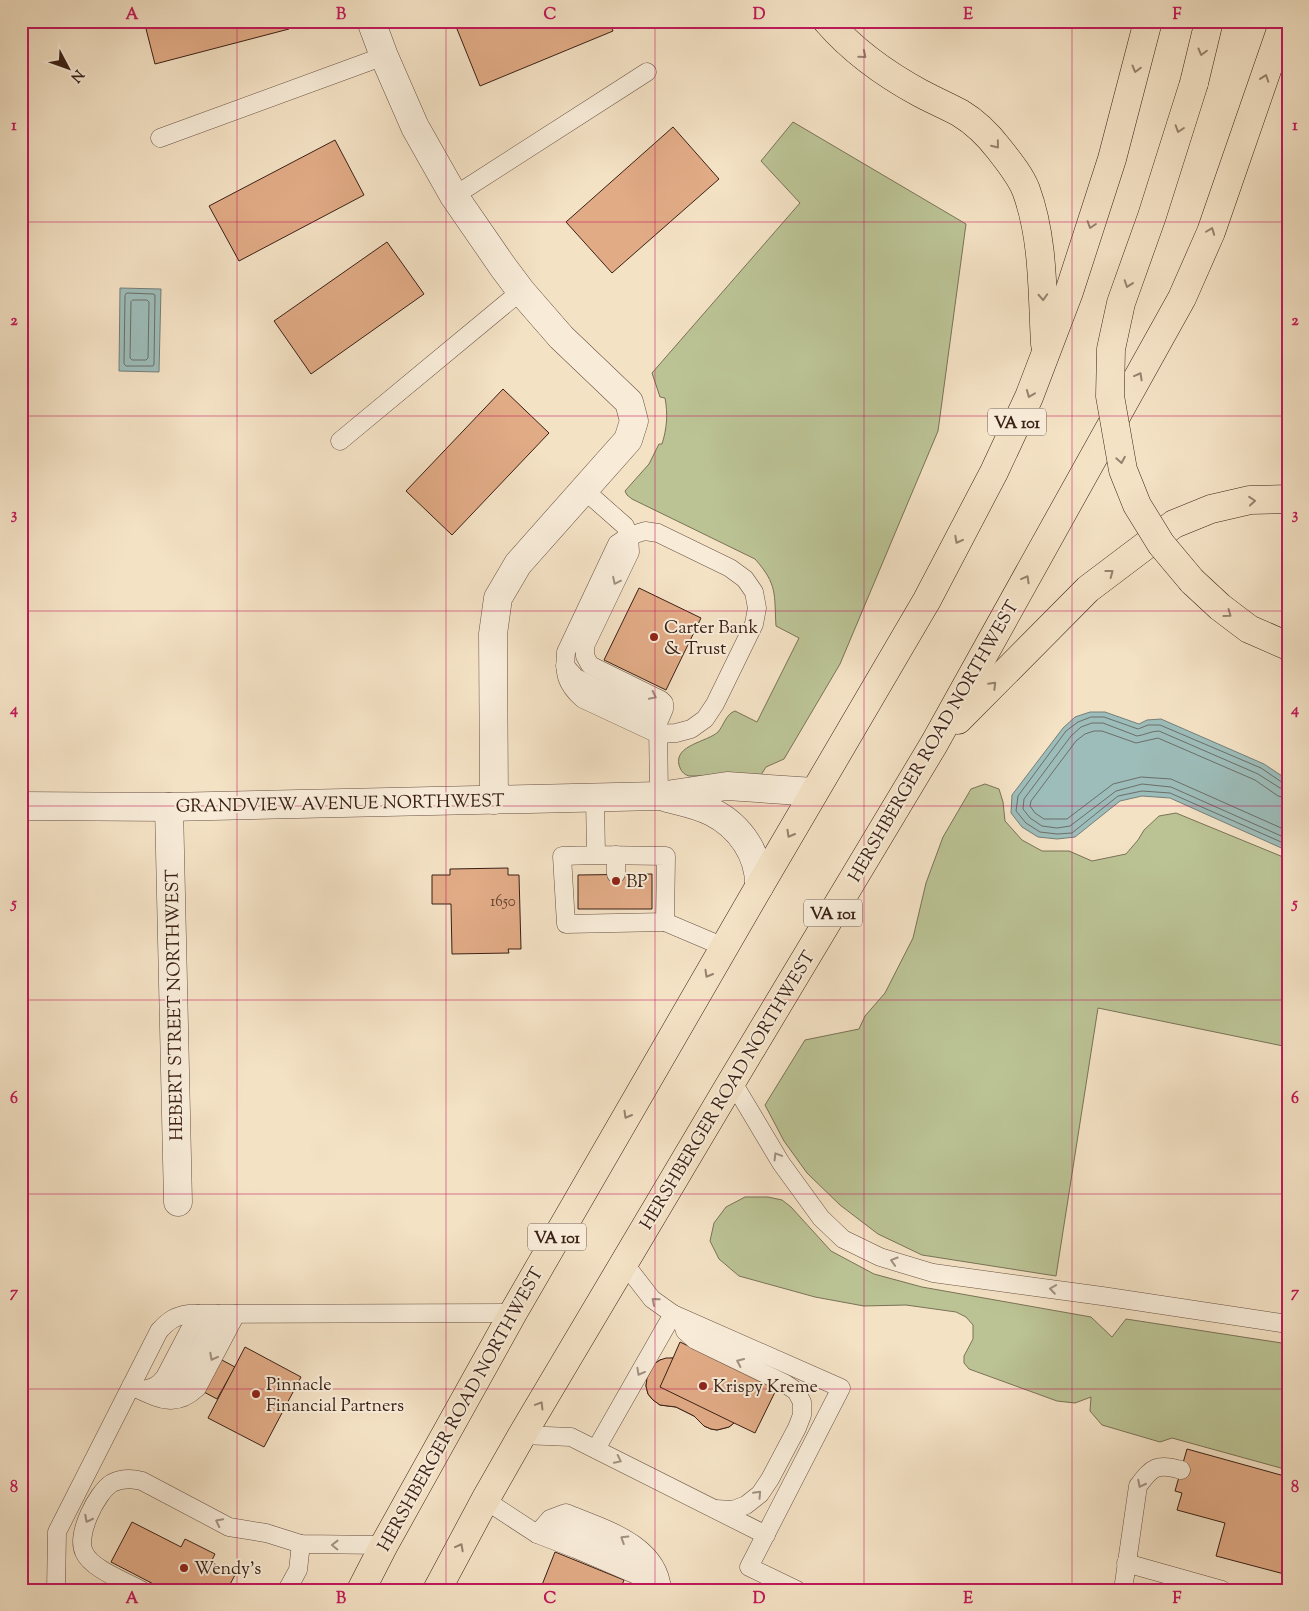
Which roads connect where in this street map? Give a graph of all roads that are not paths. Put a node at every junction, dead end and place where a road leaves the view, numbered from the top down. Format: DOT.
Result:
graph roads {
  1 [pos="371,21"];
  2 [pos="827,21"];
  3 [pos="1148,21"];
  4 [pos="1209,21"];
  5 [pos="1284,21"];
  6 [pos="384,56"];
  7 [pos="647,72"];
  8 [pos="160,138"];
  9 [pos="454,196"];
  10 [pos="521,291"];
  11 [pos="1045,353"];
  12 [pos="340,441"];
  13 [pos="583,489"];
  14 [pos="1288,499"];
  15 [pos="629,536"];
  16 [pos="1288,646"];
  17 [pos="658,728"];
  18 [pos="934,744"];
  19 [pos="814,792"];
  20 [pos="658,796"];
  21 [pos="595,797"];
  22 [pos="494,800"];
  23 [pos="21,806"];
  24 [pos="169,807"];
  25 [pos="596,855"];
  26 [pos="616,855"];
  27 [pos="616,874"];
  28 [pos="759,887"];
  29 [pos="665,922"];
  30 [pos="724,947"];
  31 [pos="732,1081"];
  32 [pos="178,1202"];
  33 [pos="624,1263"];
  34 [pos="513,1313"];
  35 [pos="198,1314"];
  36 [pos="218,1314"];
  37 [pos="236,1314"];
  38 [pos="677,1316"];
  39 [pos="1288,1324"];
  40 [pos="142,1391"];
  41 [pos="522,1435"];
  42 [pos="596,1449"];
  43 [pos="1181,1470"];
  44 [pos="485,1500"];
  45 [pos="715,1509"];
  46 [pos="536,1534"];
  47 [pos="766,1535"];
  48 [pos="301,1544"];
  49 [pos="384,1545"];
  50 [pos="1126,1563"];
  51 [pos="662,1588"];
  52 [pos="56,1590"];
  53 [pos="141,1590"];
  54 [pos="287,1590"];
  55 [pos="361,1590"];
  56 [pos="437,1590"];
  57 [pos="797,1590"];
  58 [pos="1122,1590"];
  59 [pos="1222,1590"];
  1 -- 6 [label="street"];
  2 -- 11 [label="main road, one-way"];
  3 -- 11 [label="main road, HERSHBERGER ROAD NORTHWEST / VA 101, one-way"];
  4 -- 16 [label="main road, one-way, bridge"];
  18 -- 5 [label="main road, HERSHBERGER ROAD NORTHWEST / VA 101, one-way"];
  6 -- 8 [label="lane"];
  6 -- 9 [label="street"];
  7 -- 9 [label="lane"];
  9 -- 10 [label="street"];
  10 -- 12 [label="lane"];
  10 -- 13 [label="street"];
  11 -- 19 [label="main road, HERSHBERGER ROAD NORTHWEST / VA 101, one-way"];
  13 -- 15 [label="lane"];
  13 -- 22 [label="street"];
  18 -- 14 [label="main road, one-way"];
  15 -- 17 [label="lane, one-way"];
  15 -- 17 [label="lane"];
  15 -- 17 [label="lane"];
  17 -- 20 [label="lane"];
  18 -- 31 [label="main road, HERSHBERGER ROAD NORTHWEST / VA 101"];
  19 -- 20 [label="street, GRANDVIEW AVENUE NORTHWEST"];
  19 -- 28 [label="main road, HERSHBERGER ROAD NORTHWEST / VA 101, one-way"];
  20 -- 21 [label="street, GRANDVIEW AVENUE NORTHWEST"];
  20 -- 28 [label="street, GRANDVIEW AVENUE NORTHWEST"];
  21 -- 22 [label="street, GRANDVIEW AVENUE NORTHWEST"];
  21 -- 25 [label="lane"];
  22 -- 24 [label="street, GRANDVIEW AVENUE NORTHWEST"];
  23 -- 24 [label="street, GRANDVIEW AVENUE NORTHWEST"];
  24 -- 32 [label="street, HEBERT STREET NORTHWEST"];
  25 -- 26 [label="lane"];
  25 -- 29 [label="lane"];
  26 -- 27 [label="lane"];
  26 -- 29 [label="lane"];
  28 -- 30 [label="main road, HERSHBERGER ROAD NORTHWEST / VA 101"];
  29 -- 30 [label="lane"];
  30 -- 34 [label="main road, HERSHBERGER ROAD NORTHWEST / VA 101, one-way"];
  31 -- 33 [label="main road, HERSHBERGER ROAD NORTHWEST / VA 101"];
  39 -- 31 [label="lane, one-way"];
  38 -- 33 [label="lane, one-way"];
  41 -- 33 [label="main road, HERSHBERGER ROAD NORTHWEST / VA 101, one-way"];
  34 -- 37 [label="lane"];
  34 -- 49 [label="main road, HERSHBERGER ROAD NORTHWEST / VA 101"];
  35 -- 36 [label="lane"];
  35 -- 40 [label="lane"];
  35 -- 40 [label="lane"];
  36 -- 37 [label="lane"];
  36 -- 40 [label="lane"];
  37 -- 40 [label="lane, one-way"];
  38 -- 42 [label="lane, one-way"];
  45 -- 38 [label="lane, one-way"];
  38 -- 47 [label="lane"];
  40 -- 52 [label="lane"];
  41 -- 42 [label="lane"];
  41 -- 44 [label="main road, HERSHBERGER ROAD NORTHWEST / VA 101"];
  42 -- 45 [label="lane, one-way"];
  43 -- 50 [label="lane, one-way"];
  44 -- 46 [label="lane"];
  56 -- 44 [label="main road, HERSHBERGER ROAD NORTHWEST / VA 101, one-way"];
  45 -- 47 [label="lane"];
  46 -- 51 [label="lane"];
  51 -- 46 [label="lane, one-way"];
  47 -- 57 [label="lane"];
  49 -- 48 [label="lane, one-way"];
  48 -- 53 [label="lane, one-way"];
  48 -- 54 [label="lane"];
  49 -- 55 [label="main road, HERSHBERGER ROAD NORTHWEST / VA 101"];
  50 -- 58 [label="lane"];
  50 -- 59 [label="lane"];
}
